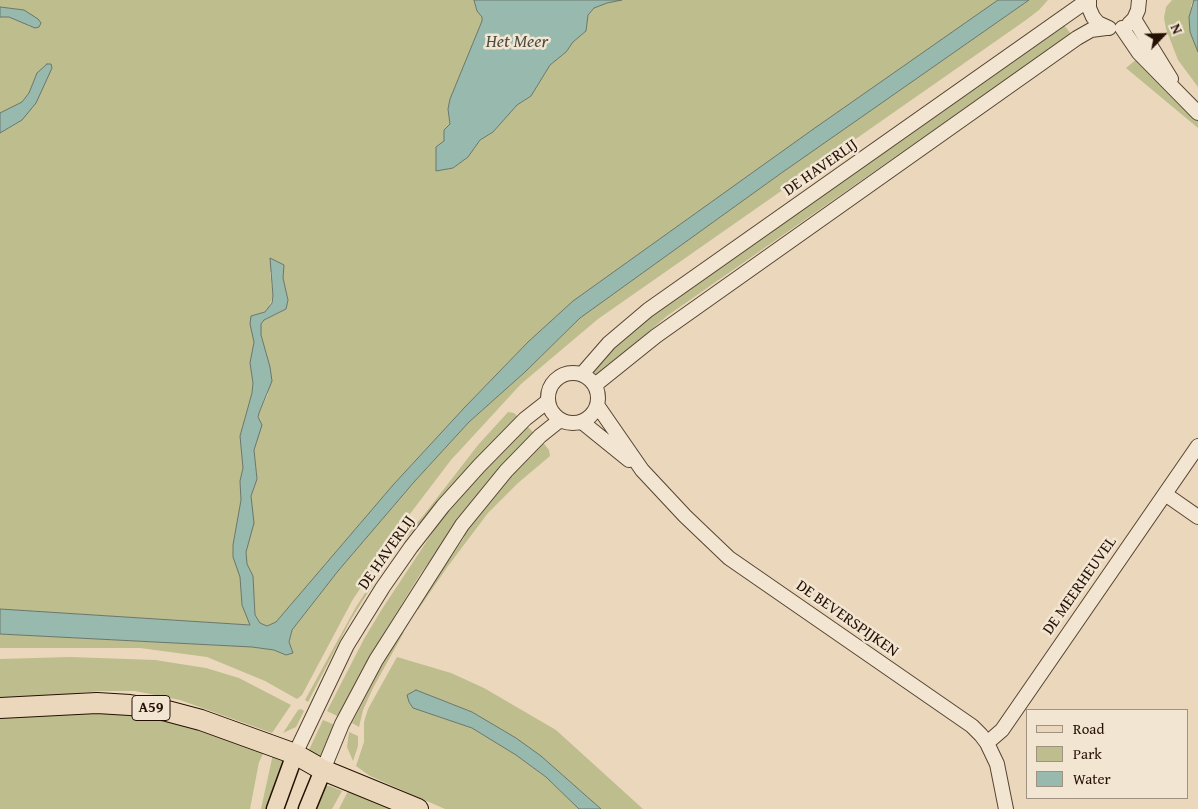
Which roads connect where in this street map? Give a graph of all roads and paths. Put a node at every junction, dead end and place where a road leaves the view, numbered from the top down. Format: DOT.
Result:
graph roads {
  1 [pos="1089,0"];
  2 [pos="1139,0"];
  3 [pos="1134,19"];
  4 [pos="1106,28"];
  5 [pos="1122,28"];
  6 [pos="1180,94"];
  7 [pos="1198,113"];
  8 [pos="582,374"];
  9 [pos="595,385"];
  10 [pos="548,400"];
  11 [pos="597,405"];
  12 [pos="560,420"];
  13 [pos="582,422"];
  14 [pos="1198,446"];
  15 [pos="642,470"];
  16 [pos="1164,494"];
  17 [pos="1198,517"];
  18 [pos="0,708"];
  19 [pos="987,743"];
  20 [pos="295,754"];
  21 [pos="324,770"];
  22 [pos="276,809"];
  23 [pos="307,809"];
  24 [pos="418,809"];
  25 [pos="1006,809"];
  1 -- 4 [label="street"];
  1 -- 8 [label="street, DE HAVERLIJ"];
  2 -- 3 [label="street"];
  3 -- 5 [label="street"];
  3 -- 6 [label="street"];
  4 -- 5 [label="street"];
  4 -- 9 [label="street"];
  5 -- 6 [label="street"];
  6 -- 7 [label="street"];
  8 -- 9 [label="street"];
  8 -- 10 [label="street"];
  9 -- 11 [label="street"];
  10 -- 12 [label="street"];
  10 -- 20 [label="street, DE HAVERLIJ"];
  11 -- 13 [label="street"];
  11 -- 15 [label="street, DE BEVERSPIJKEN"];
  12 -- 13 [label="street"];
  12 -- 21 [label="street"];
  13 -- 15 [label="street, DE BEVERSPIJKEN"];
  14 -- 16 [label="street, DE MEERHEUVEL"];
  15 -- 19 [label="street, DE BEVERSPIJKEN"];
  16 -- 17 [label="street"];
  16 -- 19 [label="street, DE MEERHEUVEL"];
  18 -- 20 [label="highway, A59"];
  19 -- 25 [label="street, DE BEVERSPIJKEN"];
  20 -- 21 [label="highway"];
  20 -- 22 [label="main road"];
  21 -- 23 [label="main road"];
  21 -- 24 [label="highway"];
}
